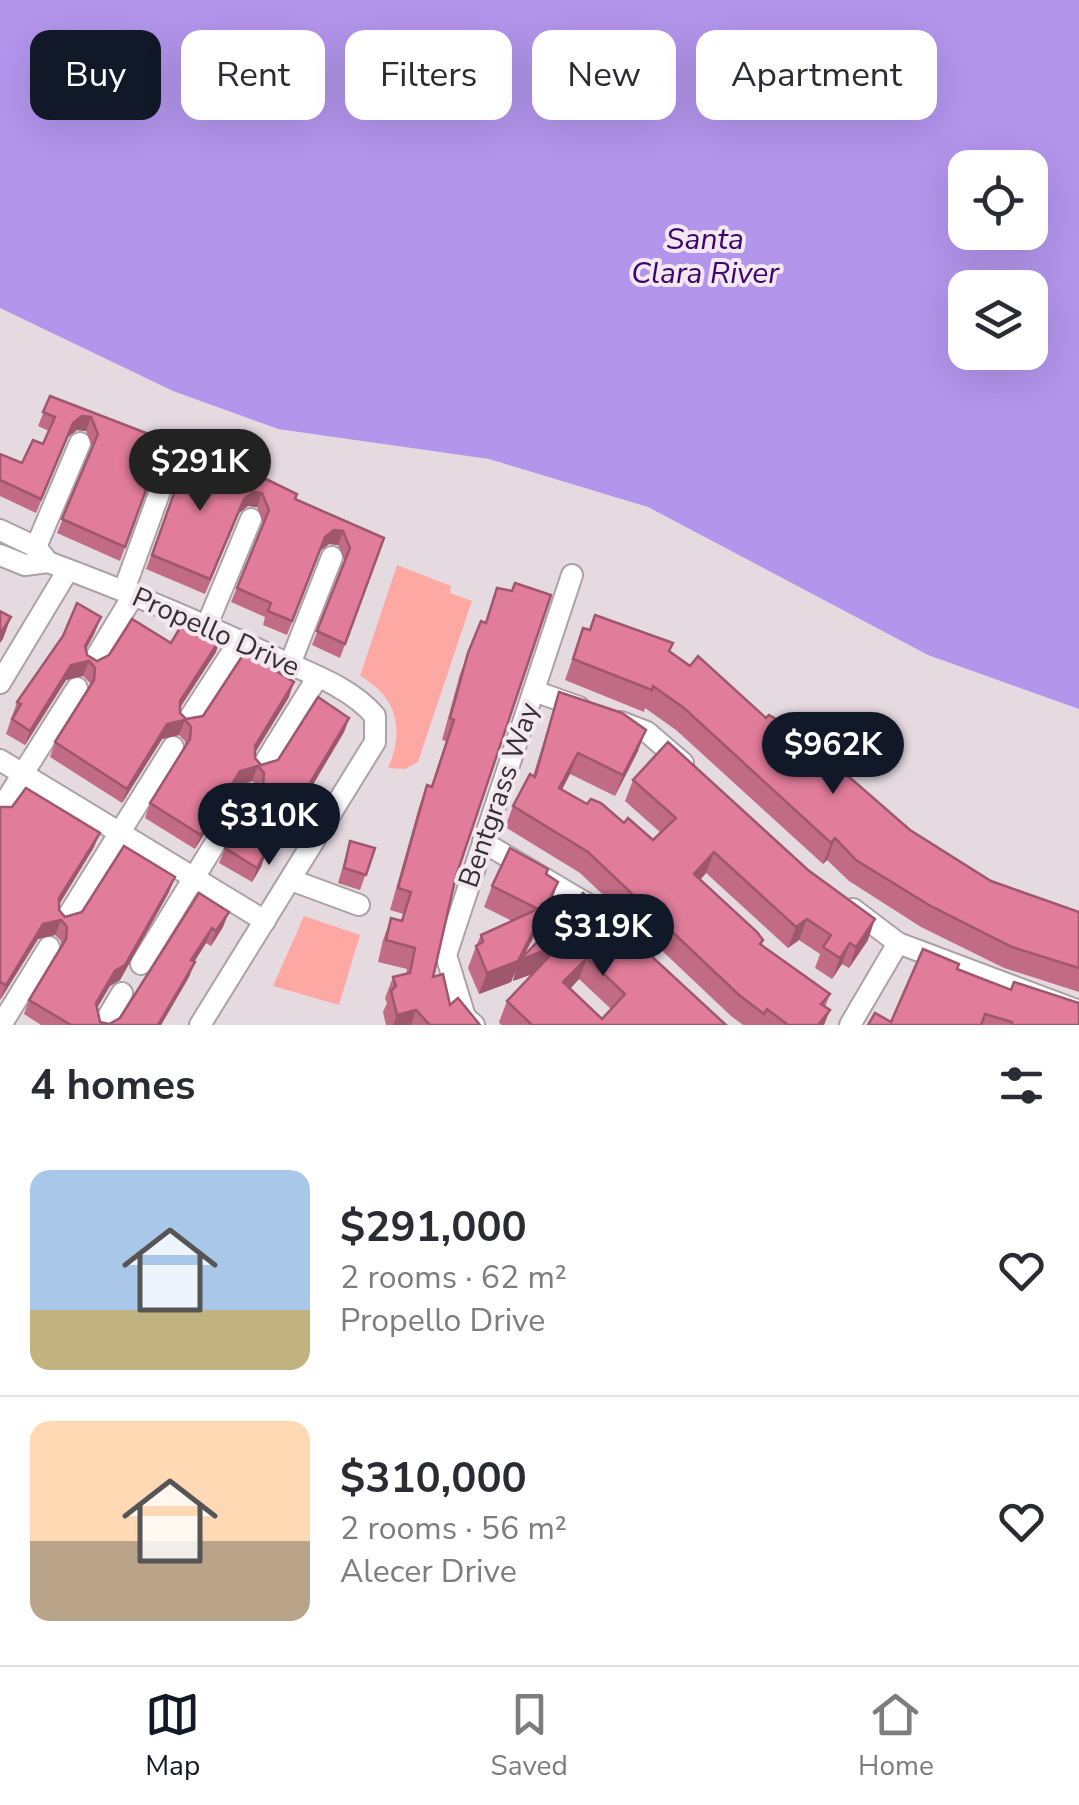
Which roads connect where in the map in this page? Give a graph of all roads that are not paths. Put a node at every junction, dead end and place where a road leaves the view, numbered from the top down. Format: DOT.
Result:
graph roads {
  1 [pos="80,443"];
  2 [pos="164,480"];
  3 [pos="251,519"];
  4 [pos="0,530"];
  5 [pos="0,555"];
  6 [pos="332,558"];
  7 [pos="51,560"];
  8 [pos="572,574"];
  9 [pos="129,592"];
  10 [pos="208,626"];
  11 [pos="240,640"];
  12 [pos="94,662"];
  13 [pos="290,664"];
  14 [pos="317,678"];
  15 [pos="0,683"];
  16 [pos="76,688"];
  17 [pos="534,690"];
  18 [pos="188,722"];
  19 [pos="172,747"];
  20 [pos="0,760"];
  21 [pos="262,767"];
  22 [pos="23,774"];
  23 [pos="703,780"];
  24 [pos="246,794"];
  25 [pos="0,810"];
  26 [pos="120,833"];
  27 [pos="483,842"];
  28 [pos="196,878"];
  29 [pos="291,880"];
  30 [pos="834,896"];
  31 [pos="359,904"];
  32 [pos="66,919"];
  33 [pos="266,921"];
  34 [pos="618,930"];
  35 [pos="898,943"];
  36 [pos="49,947"];
  37 [pos="141,964"];
  38 [pos="122,993"];
  39 [pos="1079,1011"];
  40 [pos="470,1021"];
  41 [pos="1,1025"];
  42 [pos="103,1025"];
  43 [pos="200,1025"];
  44 [pos="850,1025"];
  1 -- 7 [label="street"];
  2 -- 9 [label="street"];
  3 -- 10 [label="street"];
  4 -- 7 [label="street, Propello Drive"];
  5 -- 7 [label="street, Propello Drive"];
  6 -- 13 [label="street"];
  7 -- 9 [label="street, Propello Drive"];
  7 -- 15 [label="street"];
  8 -- 17 [label="street, Bentgrass Way"];
  9 -- 10 [label="street, Propello Drive"];
  9 -- 12 [label="street"];
  10 -- 11 [label="street, Propello Drive"];
  11 -- 13 [label="street, Propello Drive"];
  11 -- 18 [label="street"];
  13 -- 14 [label="street, Propello Drive"];
  14 -- 21 [label="street"];
  14 -- 29 [label="street, Propello Drive"];
  16 -- 22 [label="street"];
  17 -- 23 [label="street"];
  17 -- 27 [label="street, Bentgrass Way"];
  19 -- 26 [label="street"];
  20 -- 22 [label="street"];
  22 -- 25 [label="street"];
  22 -- 26 [label="street"];
  24 -- 28 [label="street"];
  26 -- 28 [label="street"];
  26 -- 32 [label="street"];
  27 -- 34 [label="street"];
  27 -- 40 [label="street, Bentgrass Way"];
  28 -- 33 [label="street"];
  28 -- 37 [label="street"];
  29 -- 31 [label="street"];
  29 -- 33 [label="street"];
  30 -- 35 [label="street"];
  33 -- 43 [label="street"];
  35 -- 39 [label="street"];
  35 -- 44 [label="street"];
  36 -- 41 [label="street"];
  38 -- 42 [label="street"];
}
